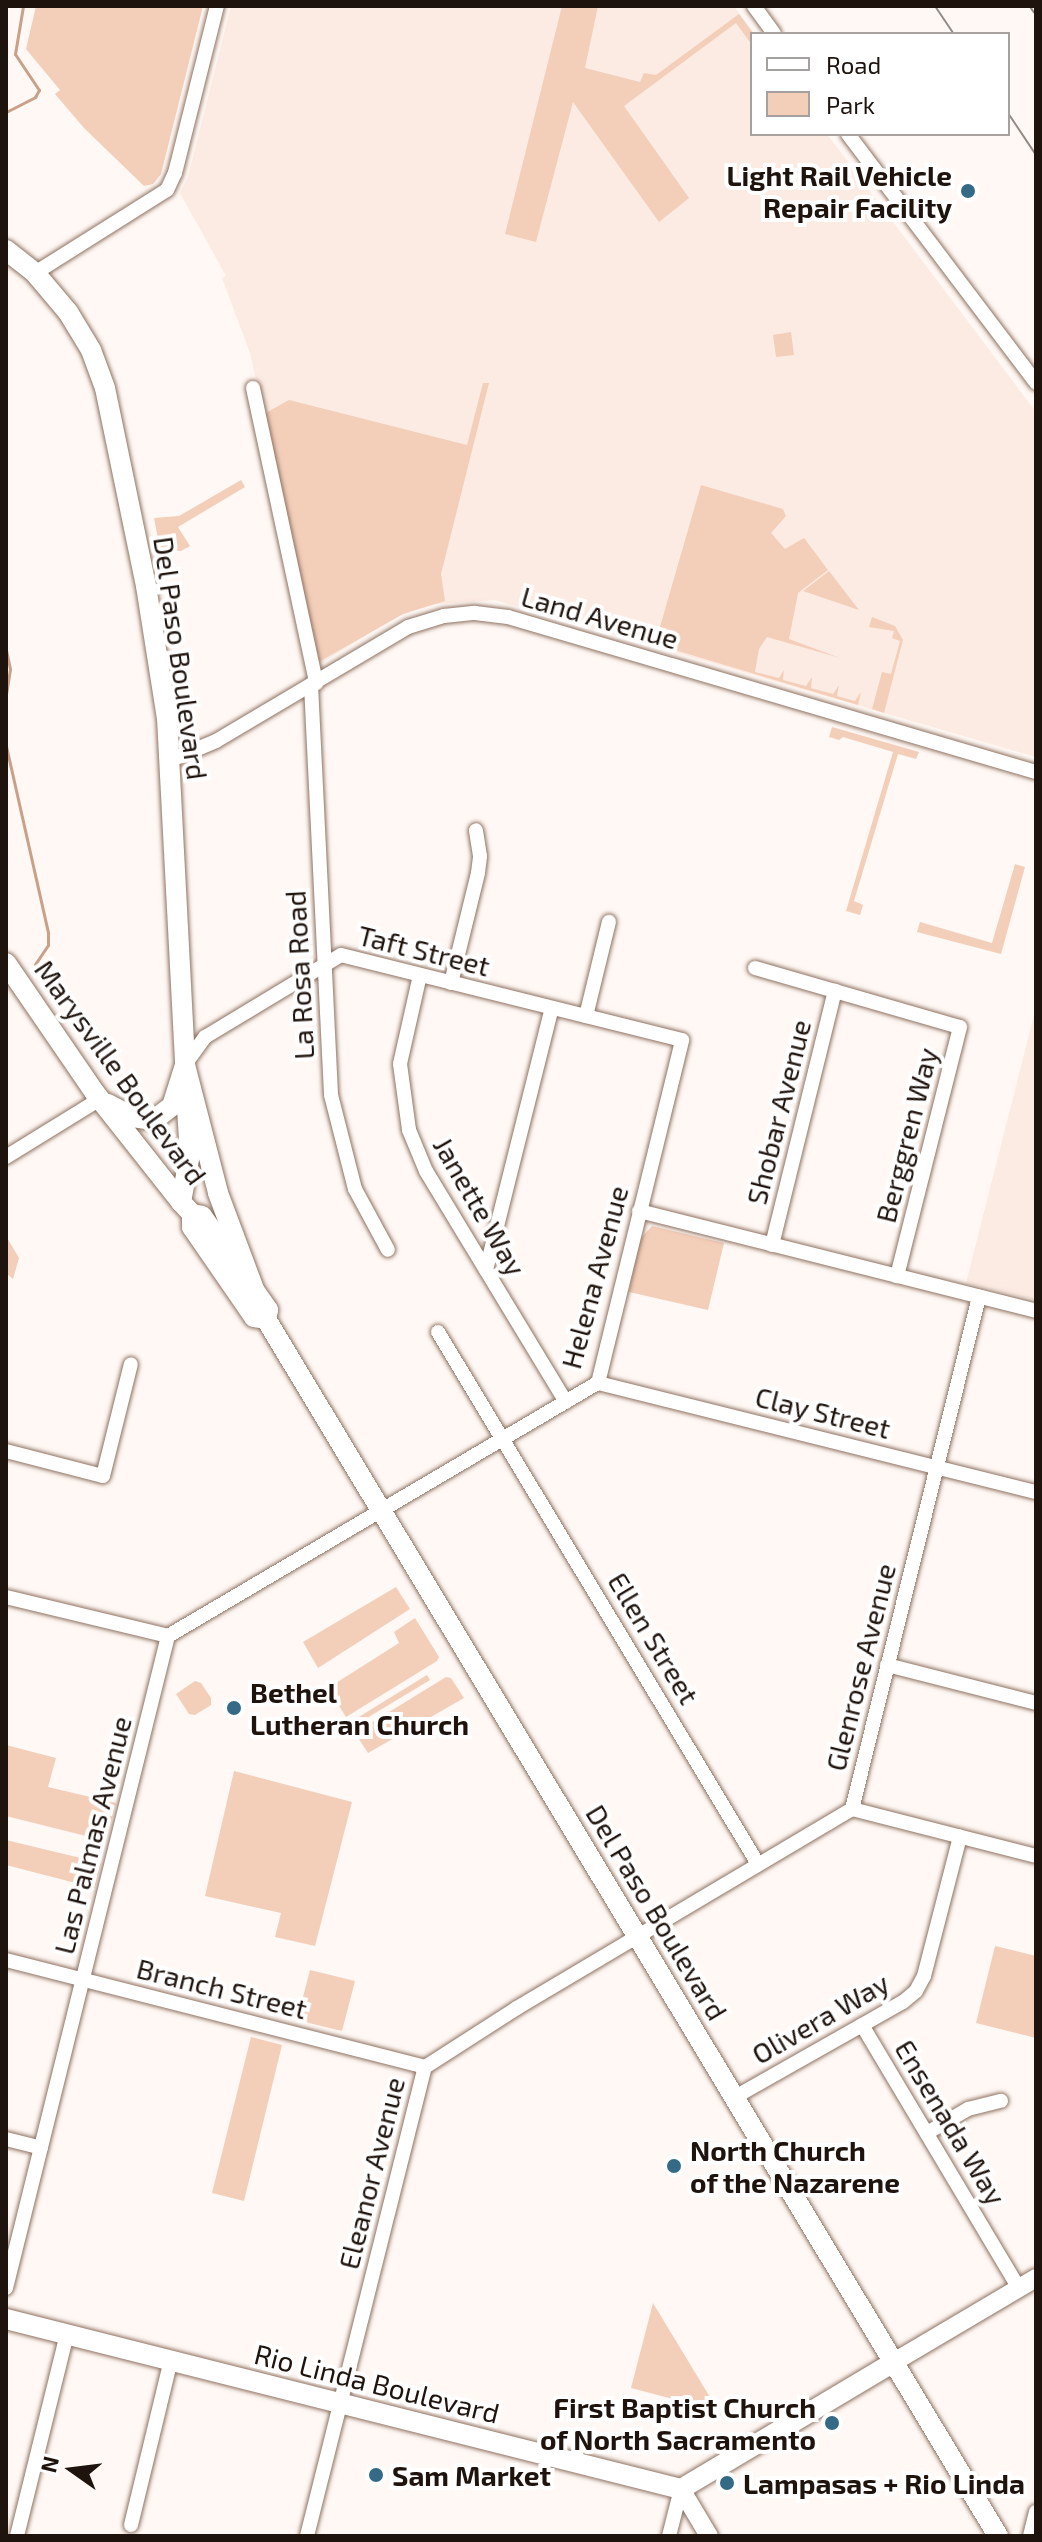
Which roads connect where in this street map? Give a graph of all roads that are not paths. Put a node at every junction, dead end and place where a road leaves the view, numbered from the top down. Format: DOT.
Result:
graph roads {
  1 [pos="217,6"];
  2 [pos="754,6"];
  3 [pos="773,32"];
  4 [pos="850,136"];
  5 [pos="6,250"];
  6 [pos="35,273"];
  7 [pos="1036,383"];
  8 [pos="253,388"];
  9 [pos="313,684"];
  10 [pos="171,760"];
  11 [pos="1036,772"];
  12 [pos="476,830"];
  13 [pos="609,922"];
  14 [pos="6,963"];
  15 [pos="325,965"];
  16 [pos="755,968"];
  17 [pos="420,975"];
  18 [pos="451,983"];
  19 [pos="835,991"];
  20 [pos="552,1008"];
  21 [pos="586,1016"];
  22 [pos="682,1040"];
  23 [pos="185,1065"];
  24 [pos="100,1099"];
  25 [pos="6,1157"];
  26 [pos="207,1157"];
  27 [pos="186,1208"];
  28 [pos="639,1211"];
  29 [pos="772,1245"];
  30 [pos="388,1250"];
  31 [pos="486,1270"];
  32 [pos="897,1276"];
  33 [pos="255,1292"];
  34 [pos="979,1297"];
  35 [pos="1036,1311"];
  36 [pos="266,1319"];
  37 [pos="438,1332"];
  38 [pos="131,1364"];
  39 [pos="598,1383"];
  40 [pos="566,1402"];
  41 [pos="505,1438"];
  42 [pos="6,1451"];
  43 [pos="937,1467"];
  44 [pos="1036,1492"];
  45 [pos="384,1510"];
  46 [pos="6,1597"];
  47 [pos="168,1636"];
  48 [pos="887,1665"];
  49 [pos="1036,1703"];
  50 [pos="852,1809"];
  51 [pos="960,1837"];
  52 [pos="1036,1856"];
  53 [pos="758,1864"];
  54 [pos="638,1935"];
  55 [pos="6,1960"];
  56 [pos="83,1979"];
  57 [pos="862,2025"];
  58 [pos="425,2067"];
  59 [pos="735,2097"];
  60 [pos="1001,2101"];
  61 [pos="927,2133"];
  62 [pos="6,2139"];
  63 [pos="41,2148"];
  64 [pos="1036,2278"];
  65 [pos="6,2288"];
  66 [pos="1019,2288"];
  67 [pos="6,2319"];
  68 [pos="67,2334"];
  69 [pos="171,2360"];
  70 [pos="894,2362"];
  71 [pos="340,2402"];
  72 [pos="681,2489"];
  73 [pos="1036,2512"];
  74 [pos="131,2525"];
  75 [pos="17,2536"];
  76 [pos="307,2536"];
  77 [pos="669,2536"];
  78 [pos="709,2536"];
  79 [pos="998,2536"];
  80 [pos="1030,2536"];
  1 -- 6 [label="street"];
  2 -- 3 [label="street"];
  4 -- 7 [label="street"];
  5 -- 6 [label="main road, Del Paso Boulevard"];
  6 -- 10 [label="main road, Del Paso Boulevard"];
  8 -- 9 [label="street, La Rosa Road"];
  9 -- 10 [label="street, Land Avenue"];
  9 -- 11 [label="street, Land Avenue"];
  9 -- 15 [label="street, La Rosa Road"];
  10 -- 23 [label="main road, Del Paso Boulevard"];
  12 -- 18 [label="street"];
  13 -- 21 [label="street"];
  14 -- 24 [label="main road, Marysville Boulevard"];
  15 -- 17 [label="street, Taft Street"];
  15 -- 23 [label="street, Taft Street"];
  15 -- 30 [label="street, La Rosa Road"];
  16 -- 19 [label="street, Berggren Way"];
  17 -- 18 [label="street, Taft Street"];
  17 -- 31 [label="street, Janette Way"];
  18 -- 20 [label="street, Taft Street"];
  19 -- 29 [label="street, Shobar Avenue"];
  19 -- 32 [label="street, Berggren Way"];
  20 -- 21 [label="street, Taft Street"];
  20 -- 31 [label="street"];
  21 -- 22 [label="street, Taft Street"];
  22 -- 28 [label="street, Helena Avenue"];
  23 -- 24 [label="main road"];
  23 -- 26 [label="main road, Del Paso Boulevard"];
  23 -- 27 [label="main road"];
  24 -- 25 [label="street"];
  24 -- 27 [label="main road, Marysville Boulevard"];
  26 -- 27 [label="main road"];
  26 -- 33 [label="main road, Del Paso Boulevard"];
  27 -- 33 [label="main road, Marysville Boulevard"];
  27 -- 36 [label="main road, Marysville Boulevard"];
  28 -- 29 [label="street"];
  28 -- 39 [label="street, Helena Avenue"];
  29 -- 32 [label="street"];
  31 -- 40 [label="street, Janette Way"];
  32 -- 34 [label="street"];
  33 -- 36 [label="main road, Marysville Boulevard"];
  34 -- 35 [label="street"];
  34 -- 43 [label="street, Glenrose Avenue"];
  36 -- 45 [label="main road, Del Paso Boulevard"];
  37 -- 41 [label="street"];
  38 -- 42 [label="street"];
  39 -- 40 [label="street, Helena Avenue"];
  39 -- 43 [label="street, Clay Street"];
  40 -- 41 [label="street, Helena Avenue"];
  41 -- 45 [label="street, Helena Avenue"];
  41 -- 53 [label="street, Ellen Street"];
  43 -- 44 [label="street, Clay Street"];
  43 -- 48 [label="street, Glenrose Avenue"];
  45 -- 47 [label="street"];
  45 -- 54 [label="main road, Del Paso Boulevard"];
  46 -- 47 [label="street"];
  47 -- 56 [label="street, Las Palmas Avenue"];
  48 -- 49 [label="street"];
  48 -- 50 [label="street, Glenrose Avenue"];
  50 -- 51 [label="street"];
  50 -- 53 [label="street, Glenrose Avenue"];
  51 -- 52 [label="street"];
  51 -- 57 [label="street, Olivera Way"];
  53 -- 54 [label="street, Glenrose Avenue"];
  54 -- 58 [label="street, Eleanor Avenue"];
  54 -- 59 [label="main road, Del Paso Boulevard"];
  55 -- 56 [label="street, Branch Street"];
  56 -- 58 [label="street, Branch Street"];
  56 -- 63 [label="street, Las Palmas Avenue"];
  57 -- 59 [label="street, Olivera Way"];
  57 -- 61 [label="street, Ensenada Way"];
  58 -- 71 [label="street, Eleanor Avenue"];
  59 -- 70 [label="main road, Del Paso Boulevard"];
  60 -- 61 [label="street"];
  61 -- 66 [label="street, Ensenada Way"];
  62 -- 63 [label="street"];
  63 -- 65 [label="street, Las Palmas Avenue"];
  64 -- 66 [label="street"];
  66 -- 70 [label="street"];
  67 -- 68 [label="main road, Rio Linda Boulevard"];
  68 -- 69 [label="main road, Rio Linda Boulevard"];
  68 -- 75 [label="street"];
  69 -- 71 [label="main road, Rio Linda Boulevard"];
  69 -- 74 [label="street"];
  70 -- 72 [label="main road"];
  70 -- 79 [label="main road, Del Paso Boulevard"];
  71 -- 72 [label="main road, Rio Linda Boulevard"];
  71 -- 76 [label="street, Eleanor Avenue"];
  72 -- 77 [label="street"];
  72 -- 78 [label="street"];
  73 -- 80 [label="street"];
}
